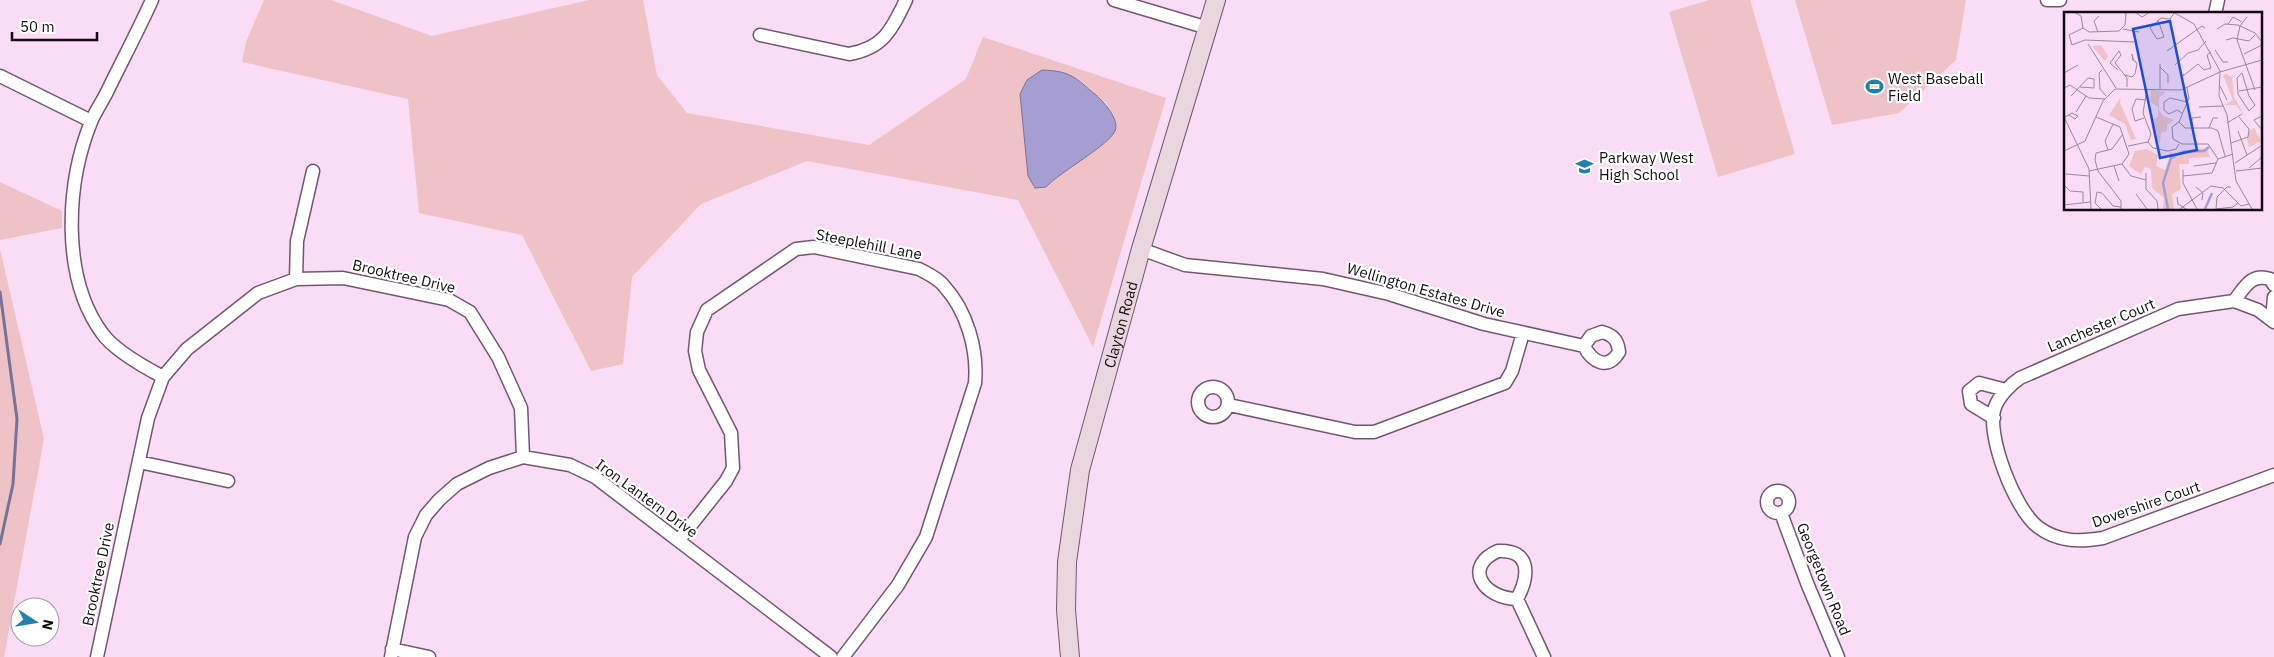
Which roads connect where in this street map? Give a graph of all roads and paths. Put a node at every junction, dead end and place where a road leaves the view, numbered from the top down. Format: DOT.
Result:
graph roads {
  1 [pos="152,0"];
  2 [pos="906,0"];
  3 [pos="1114,0"];
  4 [pos="1216,0"];
  5 [pos="2047,0"];
  6 [pos="2060,0"];
  7 [pos="1208,28"];
  8 [pos="760,35"];
  9 [pos="0,76"];
  10 [pos="91,121"];
  11 [pos="313,171"];
  12 [pos="1141,249"];
  13 [pos="296,279"];
  14 [pos="2274,285"];
  15 [pos="2274,297"];
  16 [pos="2234,301"];
  17 [pos="2273,320"];
  18 [pos="1523,333"];
  19 [pos="1584,346"];
  20 [pos="163,377"];
  21 [pos="2006,390"];
  22 [pos="1229,405"];
  23 [pos="1995,412"];
  24 [pos="523,457"];
  25 [pos="139,462"];
  26 [pos="2274,475"];
  27 [pos="228,481"];
  28 [pos="1781,513"];
  29 [pos="679,540"];
  30 [pos="1517,599"];
  31 [pos="392,653"];
  32 [pos="97,657"];
  33 [pos="429,657"];
  34 [pos="831,657"];
  35 [pos="843,657"];
  36 [pos="1070,657"];
  37 [pos="1544,657"];
  38 [pos="1838,657"];
  1 -- 10 [label="street"];
  2 -- 8 [label="street"];
  3 -- 7 [label="street"];
  4 -- 7 [label="main road, Clayton Road"];
  5 -- 6 [label="street"];
  7 -- 12 [label="main road, Clayton Road"];
  9 -- 10 [label="street"];
  10 -- 20 [label="street"];
  11 -- 13 [label="street"];
  12 -- 18 [label="street, Wellington Estates Drive"];
  12 -- 36 [label="main road, Clayton Road"];
  13 -- 20 [label="street, Brooktree Drive"];
  13 -- 24 [label="street, Brooktree Drive"];
  14 -- 16 [label="street"];
  15 -- 17 [label="street"];
  16 -- 17 [label="street"];
  16 -- 21 [label="street, Lanchester Court"];
  18 -- 19 [label="street, Wellington Estates Drive"];
  18 -- 22 [label="street"];
  20 -- 25 [label="street, Brooktree Drive"];
  21 -- 23 [label="street, Lanchester Court"];
  21 -- 23 [label="street"];
  23 -- 26 [label="street, Dovershire Court"];
  24 -- 29 [label="street, Iron Lantern Drive"];
  24 -- 31 [label="street, Iron Lantern Drive"];
  25 -- 27 [label="street"];
  25 -- 32 [label="street, Brooktree Drive"];
  28 -- 38 [label="street, Georgetown Road"];
  29 -- 34 [label="street, Iron Lantern Drive"];
  29 -- 35 [label="street, Steeplehill Lane"];
  30 -- 37 [label="street"];
  31 -- 33 [label="street"];
}
